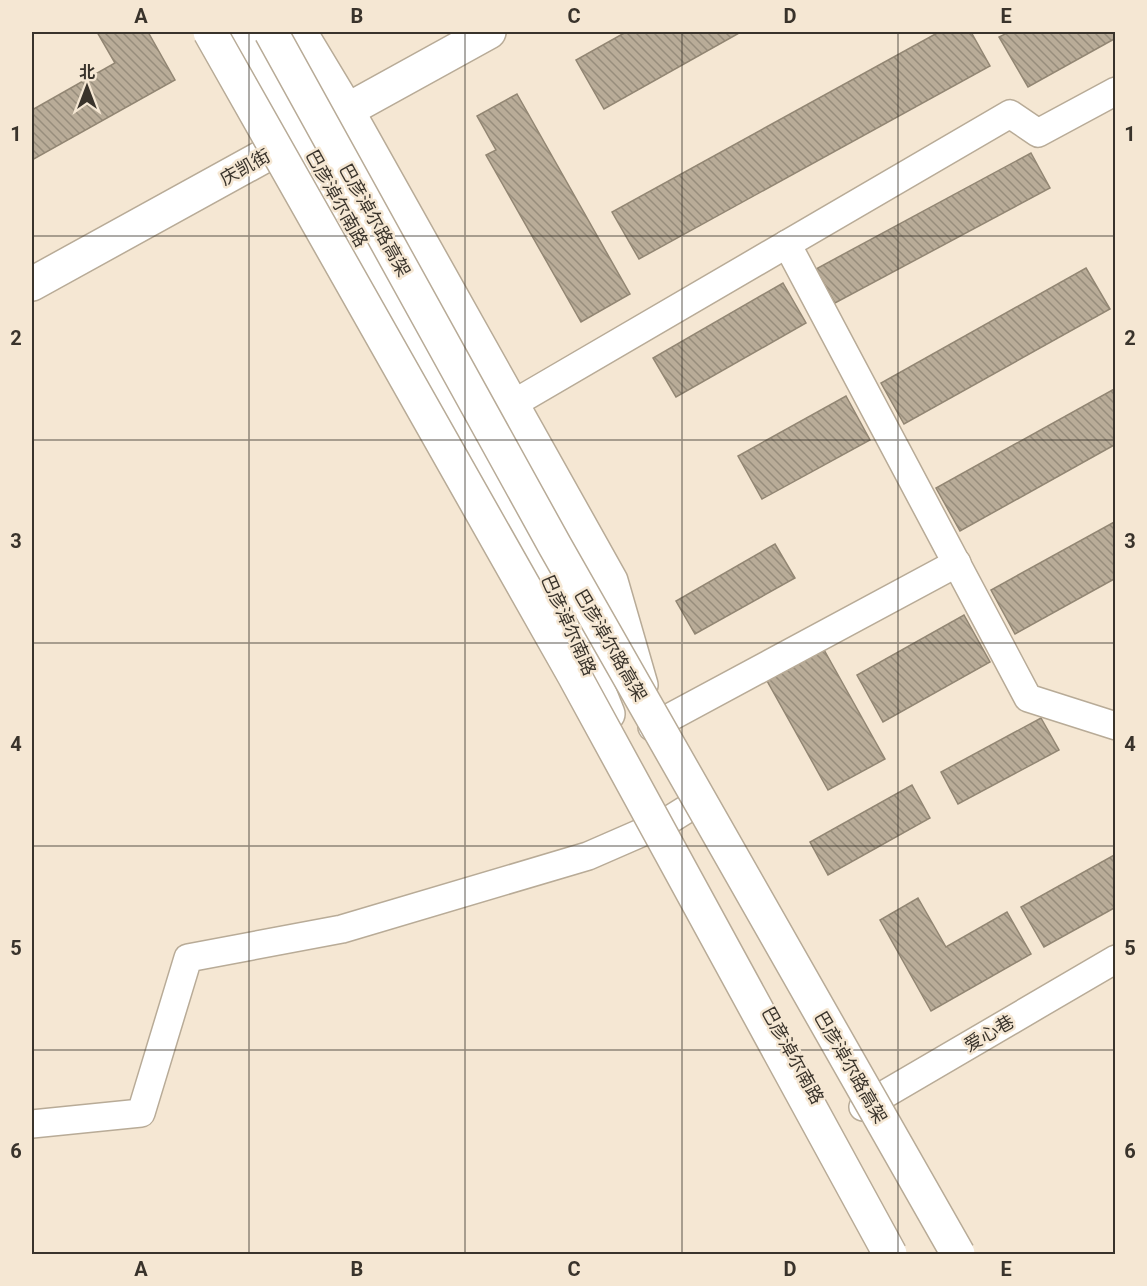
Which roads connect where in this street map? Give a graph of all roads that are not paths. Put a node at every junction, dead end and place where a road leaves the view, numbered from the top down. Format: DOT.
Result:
graph roads {
  1 [pos="210,32"];
  2 [pos="242,32"];
  3 [pos="271,32"];
  4 [pos="300,32"];
  5 [pos="489,32"];
  6 [pos="1116,91"];
  7 [pos="347,110"];
  8 [pos="302,135"];
  9 [pos="787,244"];
  10 [pos="32,284"];
  11 [pos="511,405"];
  12 [pos="957,563"];
  13 [pos="1116,726"];
  14 [pos="652,727"];
  15 [pos="698,802"];
  16 [pos="666,822"];
  17 [pos="1116,959"];
  18 [pos="863,1107"];
  19 [pos="32,1124"];
  20 [pos="890,1254"];
  21 [pos="903,1254"];
  22 [pos="945,1254"];
  23 [pos="958,1254"];
  1 -- 20 [label="main road, bridge"];
  2 -- 8 [label="main road, 巴彦淖尔南路"];
  3 -- 23 [label="main road, 巴彦淖尔路高架, bridge"];
  4 -- 7 [label="main road, 巴彦淖尔南路"];
  5 -- 7 [label="main road, 庆凯街"];
  6 -- 9 [label="street"];
  7 -- 8 [label="main road, 庆凯街"];
  7 -- 11 [label="main road, 巴彦淖尔南路"];
  8 -- 10 [label="main road, 庆凯街"];
  8 -- 16 [label="main road, 巴彦淖尔南路"];
  9 -- 11 [label="street"];
  9 -- 12 [label="street"];
  11 -- 14 [label="main road, 巴彦淖尔南路"];
  12 -- 13 [label="street"];
  12 -- 14 [label="street"];
  14 -- 15 [label="main road, 巴彦淖尔南路"];
  15 -- 16 [label="street"];
  15 -- 18 [label="main road, 巴彦淖尔南路"];
  16 -- 19 [label="street"];
  16 -- 21 [label="main road, 巴彦淖尔南路"];
  17 -- 18 [label="street, 爱心巷"];
  18 -- 22 [label="main road, 巴彦淖尔南路"];
}
